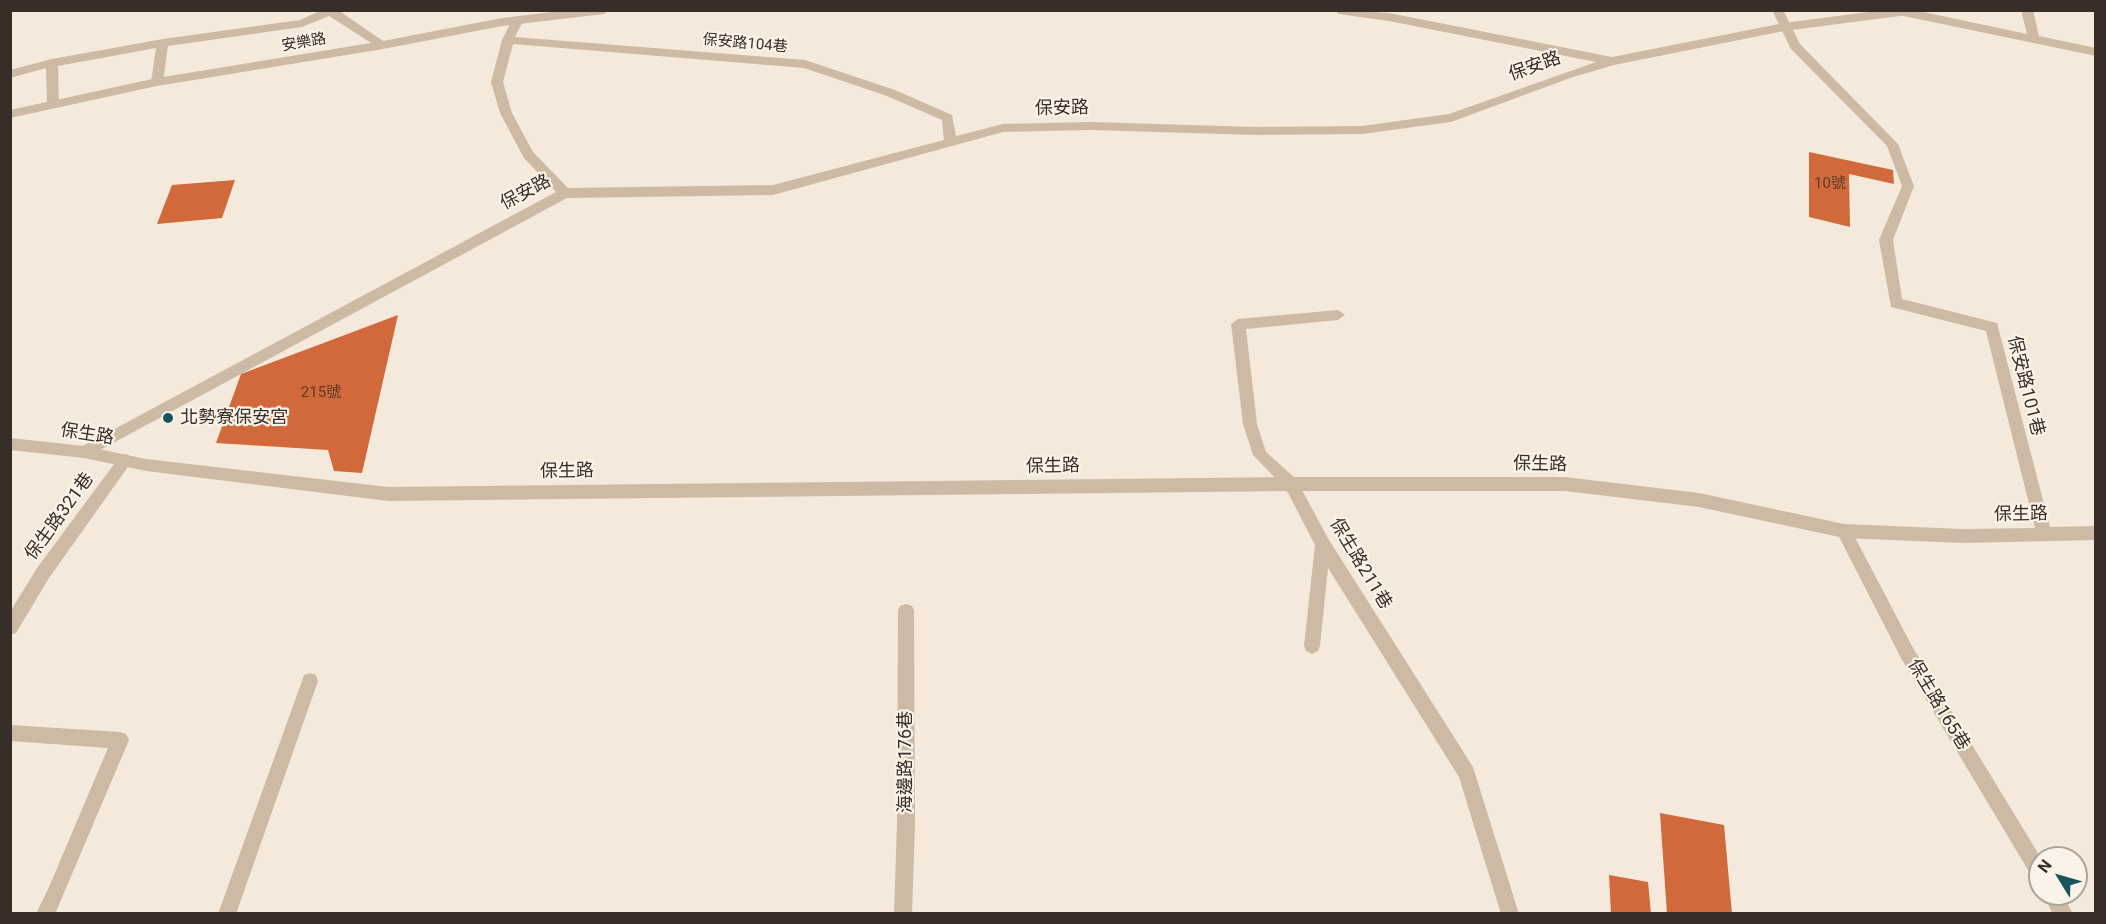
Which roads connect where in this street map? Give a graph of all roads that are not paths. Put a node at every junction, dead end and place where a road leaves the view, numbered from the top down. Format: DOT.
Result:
graph roads {
  1 [pos="604,10"];
  2 [pos="1339,10"];
  3 [pos="1776,10"];
  4 [pos="2026,10"];
  5 [pos="332,11"];
  6 [pos="1897,11"];
  7 [pos="517,21"];
  8 [pos="1784,27"];
  9 [pos="2034,38"];
  10 [pos="508,40"];
  11 [pos="163,43"];
  12 [pos="383,45"];
  13 [pos="2096,52"];
  14 [pos="1613,61"];
  15 [pos="52,63"];
  16 [pos="10,74"];
  17 [pos="157,82"];
  18 [pos="53,103"];
  19 [pos="10,114"];
  20 [pos="950,141"];
  21 [pos="565,193"];
  22 [pos="1338,315"];
  23 [pos="10,444"];
  24 [pos="84,452"];
  25 [pos="125,460"];
  26 [pos="1291,484"];
  27 [pos="1844,531"];
  28 [pos="2096,533"];
  29 [pos="2044,534"];
  30 [pos="1323,545"];
  31 [pos="906,611"];
  32 [pos="10,628"];
  33 [pos="1312,646"];
  34 [pos="310,681"];
  35 [pos="10,733"];
  36 [pos="2028,854"];
  37 [pos="45,914"];
  38 [pos="227,914"];
  39 [pos="903,914"];
  40 [pos="1510,914"];
  1 -- 7 [label="street, 安樂路"];
  2 -- 14 [label="street"];
  3 -- 8 [label="street, 保安路101巷"];
  4 -- 9 [label="street"];
  5 -- 11 [label="street"];
  5 -- 12 [label="street"];
  6 -- 8 [label="street, 保安路"];
  6 -- 9 [label="street, 保安路"];
  7 -- 10 [label="street"];
  7 -- 12 [label="street, 安樂路"];
  8 -- 14 [label="street, 保安路"];
  8 -- 29 [label="street, 保安路101巷"];
  9 -- 13 [label="street, 保安路"];
  10 -- 20 [label="street, 保安路104巷"];
  10 -- 21 [label="street"];
  11 -- 15 [label="street"];
  11 -- 17 [label="street"];
  12 -- 17 [label="street, 安樂路"];
  14 -- 20 [label="street, 保安路"];
  15 -- 16 [label="street"];
  15 -- 18 [label="street"];
  17 -- 18 [label="street, 安樂路"];
  18 -- 19 [label="street, 安樂路"];
  20 -- 21 [label="street, 保安路"];
  21 -- 24 [label="street, 保安路"];
  22 -- 26 [label="street, 保生路211巷"];
  23 -- 24 [label="street, 保生路"];
  24 -- 25 [label="street, 保生路"];
  25 -- 26 [label="street, 保生路"];
  25 -- 32 [label="street, 保生路321巷"];
  26 -- 27 [label="street, 保生路"];
  26 -- 30 [label="street, 保生路211巷"];
  27 -- 29 [label="street, 保生路"];
  27 -- 36 [label="street, 保生路165巷"];
  28 -- 29 [label="street, 保生路"];
  30 -- 33 [label="street"];
  30 -- 40 [label="street, 保生路211巷"];
  31 -- 39 [label="street, 海邊路176巷"];
  34 -- 38 [label="street"];
  35 -- 37 [label="street"];
}
